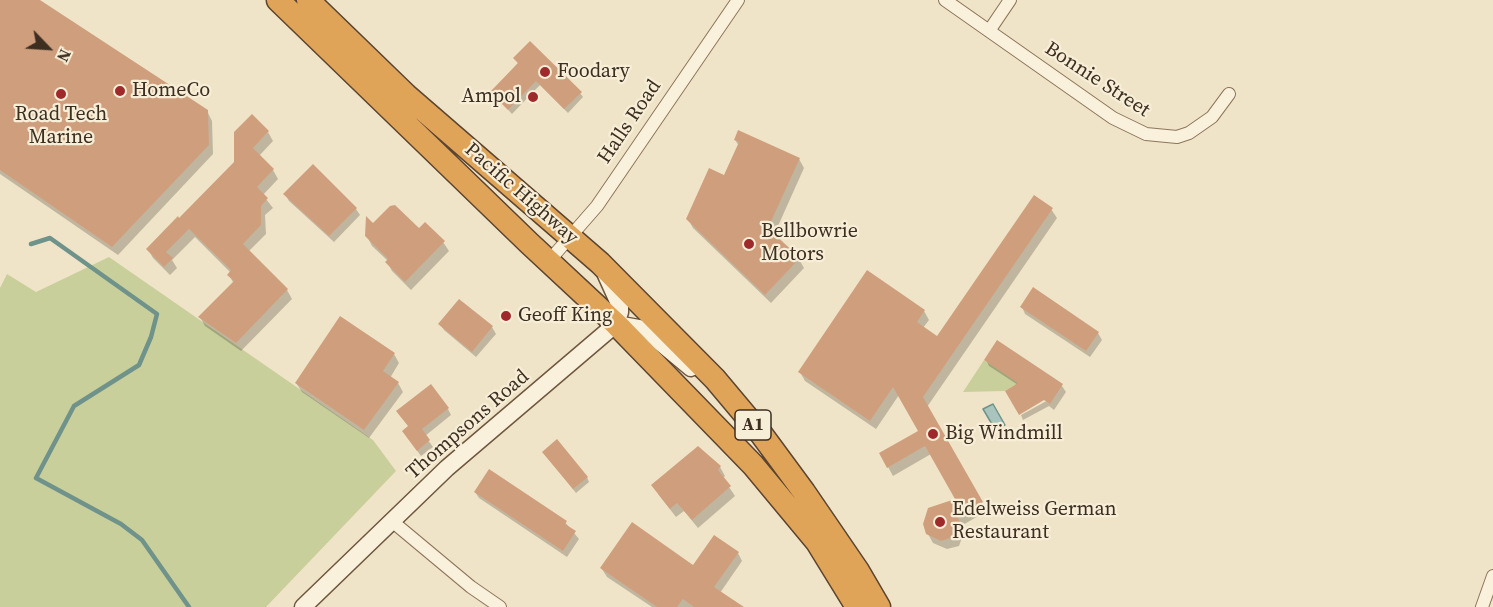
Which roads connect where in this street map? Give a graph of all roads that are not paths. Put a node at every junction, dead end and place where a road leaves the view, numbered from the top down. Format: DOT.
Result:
graph roads {
  1 [pos="278,0"];
  2 [pos="308,0"];
  3 [pos="738,0"];
  4 [pos="945,0"];
  5 [pos="1010,0"];
  6 [pos="989,31"];
  7 [pos="1229,94"];
  8 [pos="570,237"];
  9 [pos="548,262"];
  10 [pos="600,263"];
  11 [pos="616,324"];
  12 [pos="727,394"];
  13 [pos="393,522"];
  14 [pos="1493,576"];
  15 [pos="303,607"];
  16 [pos="500,607"];
  17 [pos="857,607"];
  18 [pos="879,607"];
  19 [pos="1482,607"];
  1 -- 9 [label="highway, Pacific Highway / A1"];
  2 -- 8 [label="highway, Pacific Highway / A1"];
  3 -- 8 [label="street, Halls Road"];
  4 -- 6 [label="street, Bonnie Street"];
  5 -- 6 [label="street"];
  6 -- 7 [label="street, Bonnie Street"];
  8 -- 9 [label="street, Halls Road"];
  8 -- 10 [label="highway, Pacific Highway / A1"];
  9 -- 11 [label="highway, Pacific Highway / A1"];
  10 -- 11 [label="street"];
  10 -- 12 [label="highway, Pacific Highway / A1"];
  11 -- 12 [label="street, Pacific Highway"];
  11 -- 13 [label="street, Thompsons Road"];
  11 -- 17 [label="highway, Pacific Highway / A1"];
  12 -- 18 [label="highway, Pacific Highway / A1"];
  13 -- 15 [label="street, Thompsons Road"];
  13 -- 16 [label="street"];
  14 -- 19 [label="street"];
}
